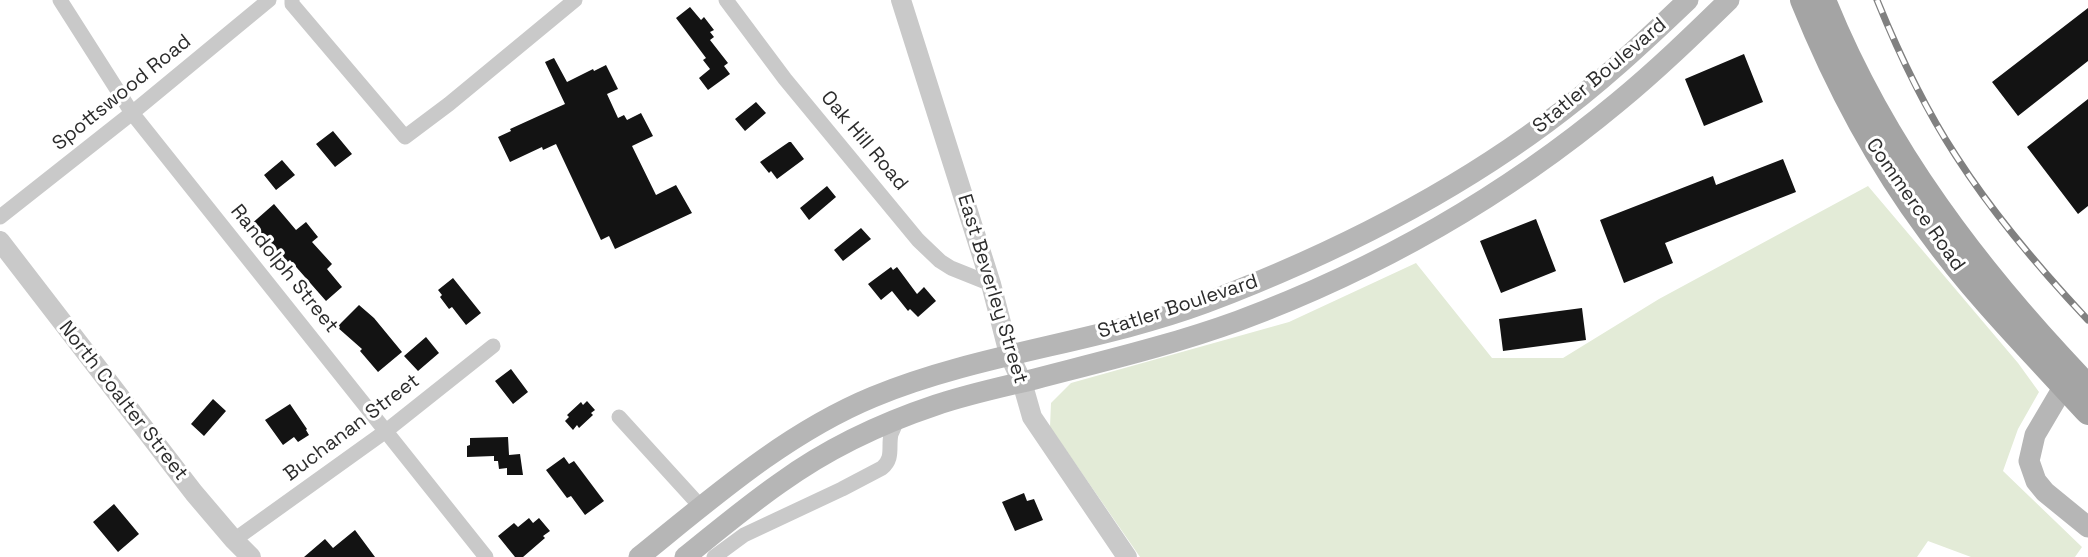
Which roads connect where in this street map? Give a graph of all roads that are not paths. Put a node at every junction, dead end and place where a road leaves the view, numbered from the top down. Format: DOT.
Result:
graph roads {
  1 [pos="60,0"];
  2 [pos="269,0"];
  3 [pos="292,0"];
  4 [pos="575,0"];
  5 [pos="726,0"];
  6 [pos="901,0"];
  7 [pos="1688,0"];
  8 [pos="1729,0"];
  9 [pos="1802,0"];
  10 [pos="1824,0"];
  11 [pos="132,113"];
  12 [pos="0,217"];
  13 [pos="0,241"];
  14 [pos="991,284"];
  15 [pos="493,346"];
  16 [pos="1009,354"];
  17 [pos="2075,381"];
  18 [pos="1022,382"];
  19 [pos="2088,413"];
  20 [pos="620,417"];
  21 [pos="897,420"];
  22 [pos="386,431"];
  23 [pos="701,507"];
  24 [pos="2088,527"];
  25 [pos="234,540"];
  26 [pos="251,557"];
  27 [pos="486,557"];
  28 [pos="639,557"];
  29 [pos="685,557"];
  30 [pos="714,557"];
  31 [pos="1127,557"];
  1 -- 11 [label="street, Randolph Street"];
  2 -- 11 [label="street, Spottswood Road"];
  3 -- 4 [label="street"];
  5 -- 14 [label="street, Oak Hill Road"];
  6 -- 14 [label="street, East Beverley Street"];
  7 -- 16 [label="main road, Statler Boulevard"];
  8 -- 18 [label="main road, Statler Boulevard"];
  9 -- 17 [label="main road, Commerce Road"];
  10 -- 17 [label="main road, Commerce Road"];
  11 -- 12 [label="street, Spottswood Road"];
  11 -- 22 [label="street, Randolph Street"];
  13 -- 25 [label="street, North Coalter Street"];
  14 -- 16 [label="street, East Beverley Street"];
  15 -- 22 [label="street, Buchanan Street"];
  16 -- 18 [label="street, East Beverley Street"];
  16 -- 23 [label="main road, Statler Boulevard"];
  17 -- 19 [label="main road, Commerce Road"];
  17 -- 24 [label="main road"];
  18 -- 21 [label="main road, Statler Boulevard"];
  18 -- 31 [label="street, East Beverley Street"];
  20 -- 23 [label="street"];
  21 -- 29 [label="main road, Statler Boulevard"];
  21 -- 30 [label="street"];
  22 -- 25 [label="street, Buchanan Street"];
  22 -- 27 [label="street, Randolph Street"];
  23 -- 28 [label="main road, Statler Boulevard"];
  25 -- 26 [label="street, North Coalter Street"];
}
